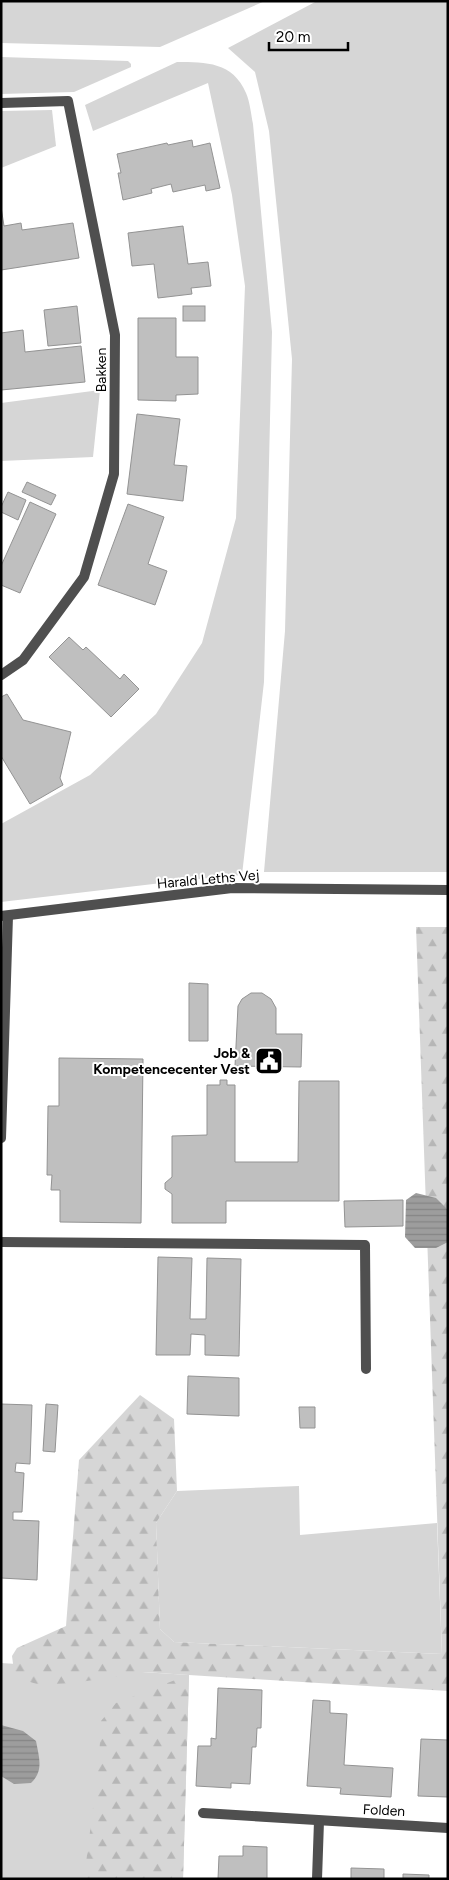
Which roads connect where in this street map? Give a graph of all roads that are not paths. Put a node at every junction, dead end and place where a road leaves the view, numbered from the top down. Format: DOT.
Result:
graph roads {
  1 [pos="1,103"];
  2 [pos="1,675"];
  3 [pos="448,890"];
  4 [pos="5,916"];
  5 [pos="1,1138"];
  6 [pos="1,1242"];
  7 [pos="366,1369"];
  8 [pos="202,1813"];
  9 [pos="319,1821"];
  10 [pos="448,1828"];
  11 [pos="317,1879"];
  1 -- 2 [label="street, Bakken"];
  3 -- 4 [label="street, Harald Leths Vej"];
  4 -- 5 [label="street"];
  6 -- 7 [label="street"];
  8 -- 9 [label="street, Folden"];
  9 -- 10 [label="street, Folden"];
  9 -- 11 [label="street"];
}
